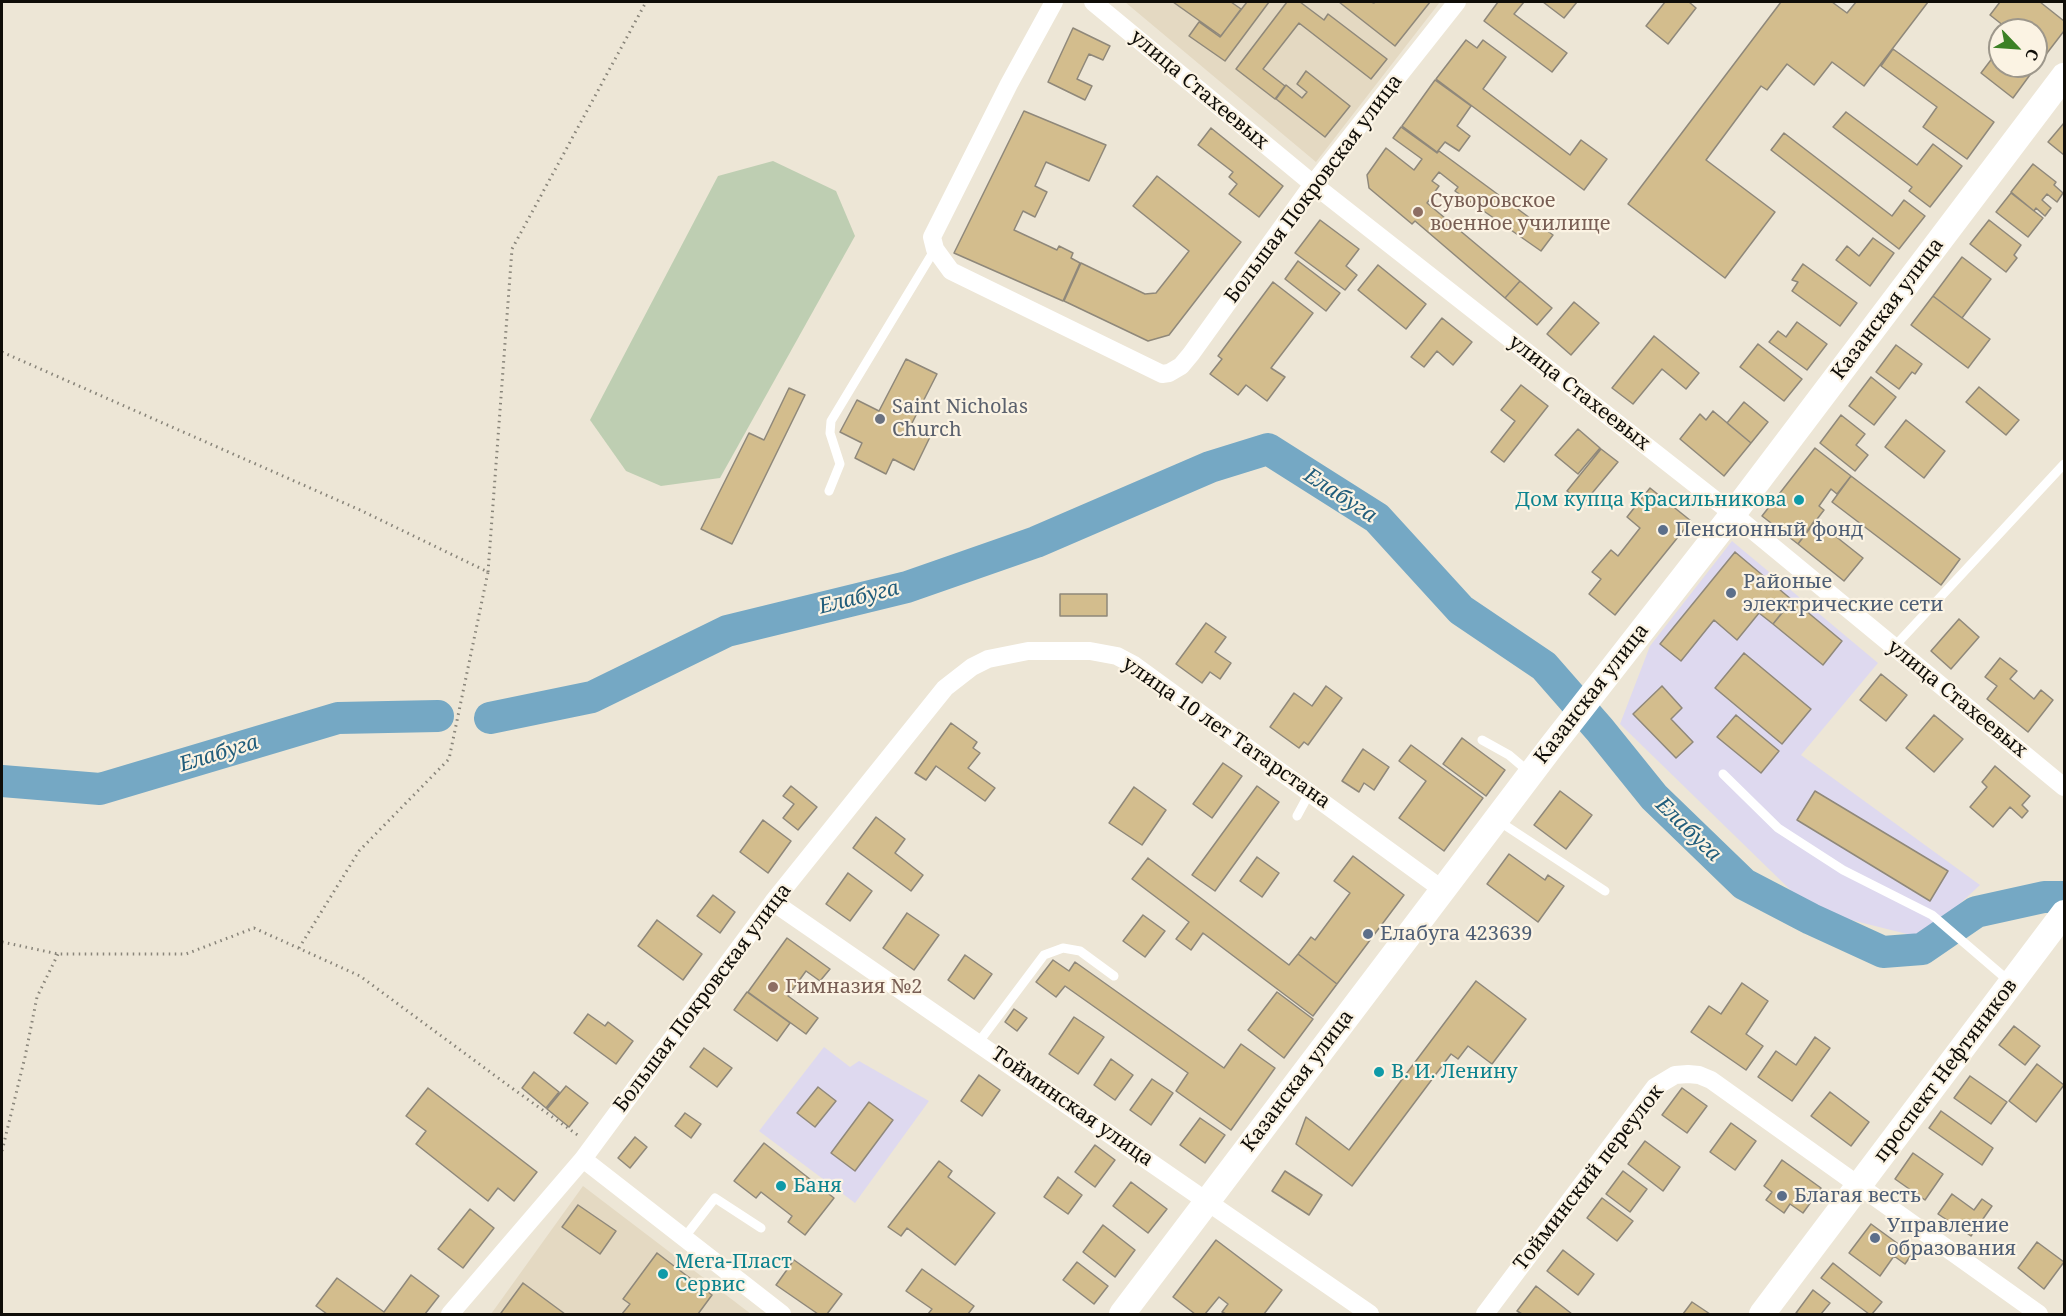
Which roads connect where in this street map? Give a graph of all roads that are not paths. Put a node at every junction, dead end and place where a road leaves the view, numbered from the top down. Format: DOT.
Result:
graph roads {
  1 [pos="1054,2"];
  2 [pos="1093,2"];
  3 [pos="1457,2"];
  4 [pos="2064,76"];
  5 [pos="1313,184"];
  6 [pos="935,249"];
  7 [pos="2064,464"];
  8 [pos="829,491"];
  9 [pos="1733,514"];
  10 [pos="1894,647"];
  11 [pos="955,681"];
  12 [pos="1482,740"];
  13 [pos="1531,774"];
  14 [pos="1723,774"];
  15 [pos="2064,787"];
  16 [pos="1310,792"];
  17 [pos="1297,816"];
  18 [pos="1496,819"];
  19 [pos="1443,890"];
  20 [pos="1605,891"];
  21 [pos="773,902"];
  22 [pos="2064,913"];
  23 [pos="2019,974"];
  24 [pos="1114,976"];
  25 [pos="978,1043"];
  26 [pos="588,1152"];
  27 [pos="1860,1186"];
  28 [pos="1208,1201"];
  29 [pos="761,1228"];
  30 [pos="684,1238"];
  31 [pos="450,1314"];
  32 [pos="782,1314"];
  33 [pos="1122,1314"];
  34 [pos="1370,1314"];
  35 [pos="1485,1314"];
  36 [pos="1762,1314"];
  37 [pos="2039,1314"];
  1 -- 6 [label="street"];
  2 -- 5 [label="street, улица Стахеевых"];
  3 -- 5 [label="street, Большая Покровская улица"];
  4 -- 9 [label="street, Казанская улица"];
  5 -- 6 [label="street, Большая Покровская улица"];
  5 -- 9 [label="street, улица Стахеевых"];
  6 -- 8 [label="lane"];
  7 -- 10 [label="lane"];
  9 -- 10 [label="street, улица Стахеевых"];
  9 -- 13 [label="street, Казанская улица"];
  10 -- 15 [label="street, улица Стахеевых"];
  11 -- 16 [label="street, улица 10 лет Татарстана"];
  11 -- 21 [label="street, Большая Покровская улица"];
  12 -- 13 [label="lane"];
  13 -- 18 [label="street, Казанская улица"];
  14 -- 23 [label="lane"];
  16 -- 17 [label="lane"];
  16 -- 19 [label="street, улица 10 лет Татарстана"];
  18 -- 19 [label="street, Казанская улица"];
  18 -- 20 [label="lane"];
  19 -- 28 [label="street, Казанская улица"];
  21 -- 25 [label="street, Тойминская улица"];
  21 -- 26 [label="street, Большая Покровская улица"];
  22 -- 23 [label="street, проспект Нефтяников"];
  23 -- 27 [label="street, проспект Нефтяников"];
  24 -- 25 [label="lane"];
  25 -- 28 [label="street, Тойминская улица"];
  26 -- 30 [label="street"];
  26 -- 31 [label="street, Большая Покровская улица"];
  27 -- 35 [label="street, Тойминский переулок"];
  27 -- 36 [label="street, проспект Нефтяников"];
  27 -- 37 [label="street"];
  28 -- 33 [label="street, Казанская улица"];
  28 -- 34 [label="street, Тойминская улица"];
  29 -- 30 [label="lane"];
  30 -- 32 [label="street"];
}
